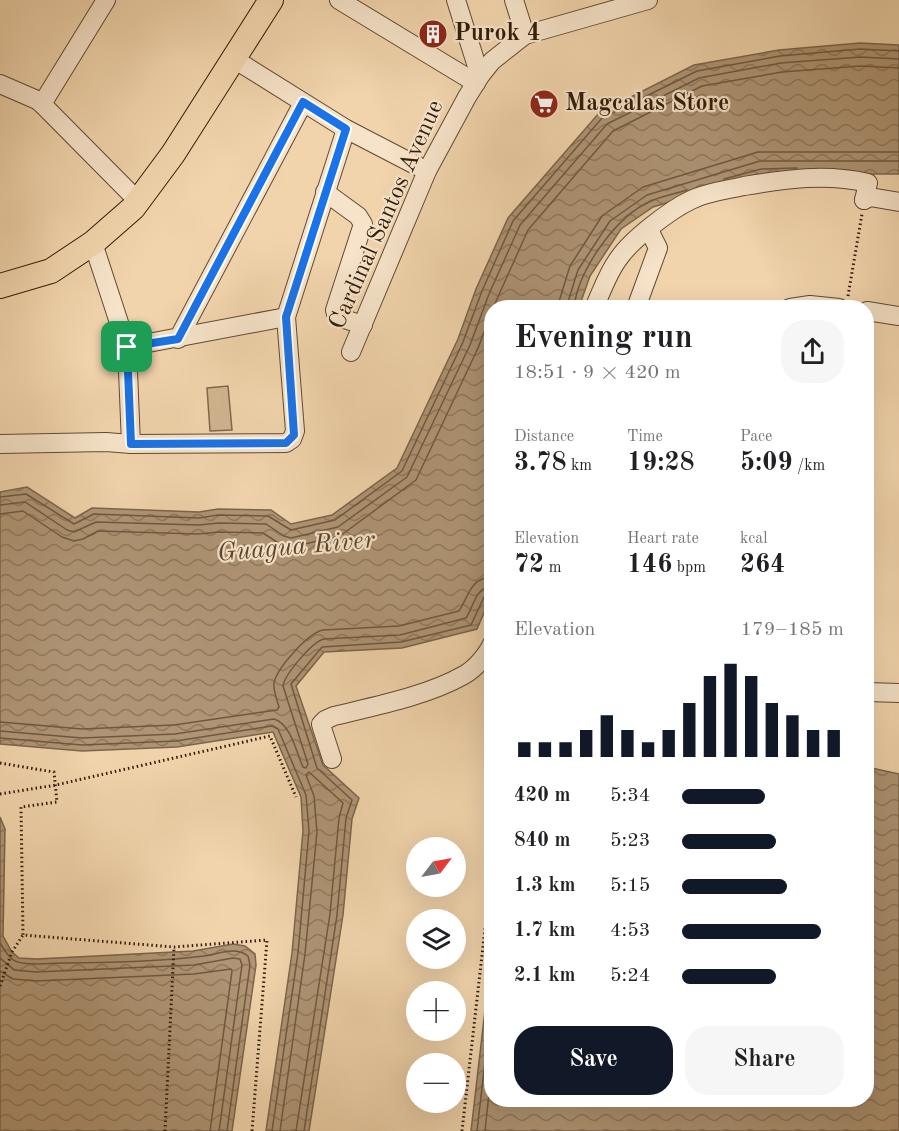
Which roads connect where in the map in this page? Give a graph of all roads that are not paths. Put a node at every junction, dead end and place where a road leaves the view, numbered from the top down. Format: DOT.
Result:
graph roads {
  1 [pos="106,0"];
  2 [pos="271,0"];
  3 [pos="339,0"];
  4 [pos="456,0"];
  5 [pos="514,0"];
  6 [pos="648,0"];
  7 [pos="525,35"];
  8 [pos="234,59"];
  9 [pos="478,79"];
  10 [pos="0,84"];
  11 [pos="303,102"];
  12 [pos="42,104"];
  13 [pos="346,129"];
  14 [pos="427,171"];
  15 [pos="899,190"];
  16 [pos="325,192"];
  17 [pos="866,192"];
  18 [pos="138,201"];
  19 [pos="899,202"];
  20 [pos="649,230"];
  21 [pos="93,243"];
  22 [pos="0,286"];
  23 [pos="598,300"];
  24 [pos="639,300"];
  25 [pos="874,312"];
  26 [pos="899,316"];
  27 [pos="286,317"];
  28 [pos="363,325"];
  29 [pos="178,339"];
  30 [pos="127,347"];
  31 [pos="351,352"];
  32 [pos="0,444"];
  33 [pos="131,444"];
  34 [pos="484,656"];
  35 [pos="874,692"];
  36 [pos="899,693"];
  37 [pos="332,759"];
  1 -- 12 [label="street"];
  2 -- 8 [label="main road"];
  3 -- 9 [label="street"];
  4 -- 9 [label="street"];
  5 -- 7 [label="street"];
  6 -- 7 [label="street, Cardinal Santos Avenue"];
  7 -- 9 [label="street, Cardinal Santos Avenue"];
  8 -- 11 [label="street"];
  8 -- 18 [label="main road"];
  9 -- 14 [label="street, Cardinal Santos Avenue"];
  10 -- 12 [label="street"];
  11 -- 13 [label="street"];
  11 -- 29 [label="street"];
  12 -- 18 [label="street"];
  13 -- 14 [label="street"];
  13 -- 16 [label="street"];
  14 -- 28 [label="street, Cardinal Santos Avenue"];
  15 -- 17 [label="street"];
  16 -- 27 [label="street"];
  16 -- 28 [label="street"];
  17 -- 19 [label="street"];
  17 -- 20 [label="street"];
  18 -- 21 [label="main road"];
  20 -- 23 [label="street"];
  20 -- 24 [label="street"];
  21 -- 22 [label="main road"];
  21 -- 30 [label="street"];
  25 -- 26 [label="street"];
  27 -- 29 [label="street"];
  27 -- 33 [label="street"];
  28 -- 31 [label="street, Cardinal Santos Avenue"];
  29 -- 30 [label="street"];
  30 -- 33 [label="street"];
  32 -- 33 [label="street"];
  34 -- 37 [label="street"];
  35 -- 36 [label="street"];
}
